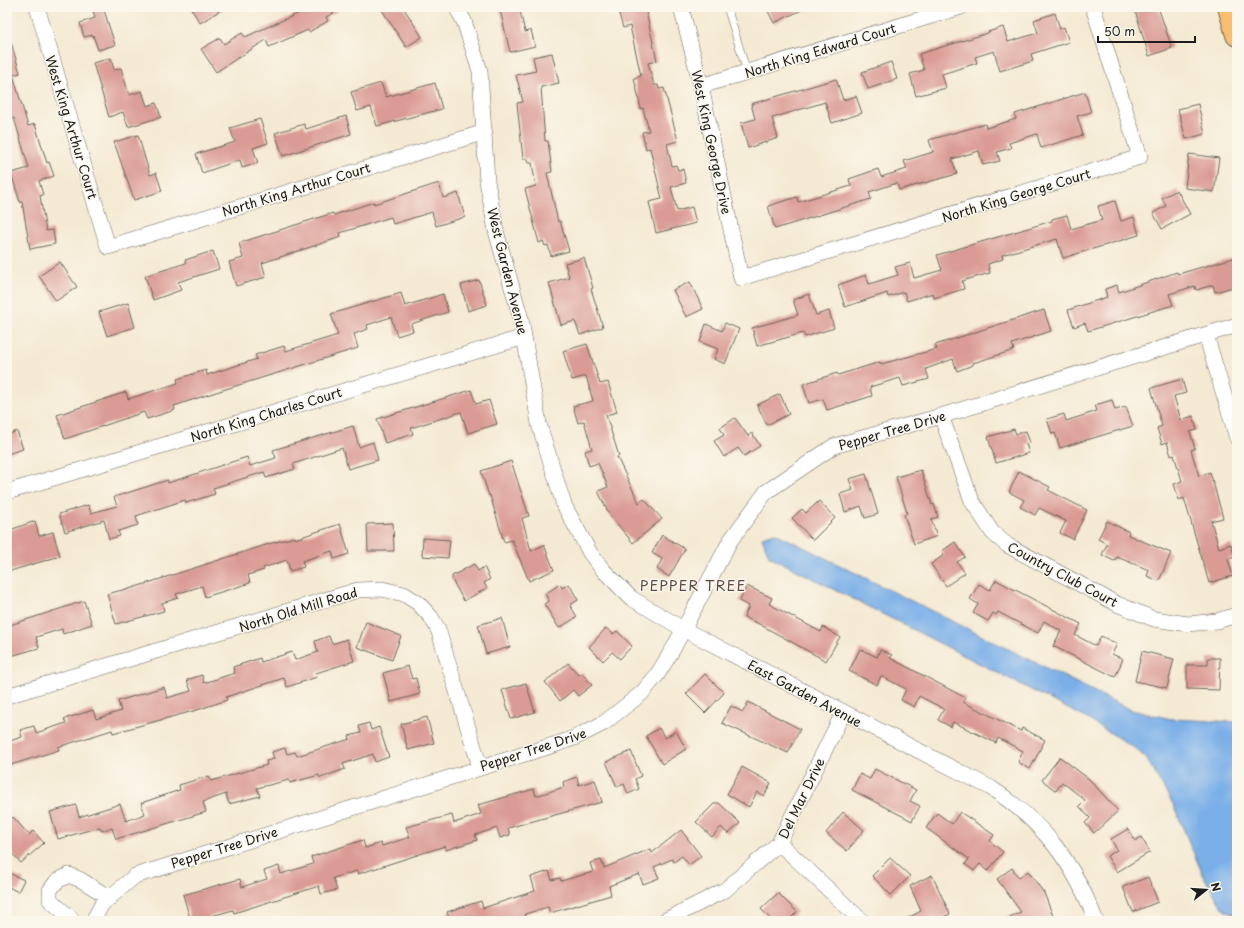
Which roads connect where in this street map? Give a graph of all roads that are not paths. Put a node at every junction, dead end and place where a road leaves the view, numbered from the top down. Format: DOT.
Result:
graph roads {
  1 [pos="37,7"];
  2 [pos="456,7"];
  3 [pos="682,7"];
  4 [pos="727,7"];
  5 [pos="961,7"];
  6 [pos="1093,7"];
  7 [pos="1229,7"];
  8 [pos="932,11"];
  9 [pos="1237,35"];
  10 [pos="747,72"];
  11 [pos="701,86"];
  12 [pos="485,132"];
  13 [pos="108,246"];
  14 [pos="741,278"];
  15 [pos="1237,325"];
  16 [pos="1206,334"];
  17 [pos="524,336"];
  18 [pos="941,416"];
  19 [pos="1237,438"];
  20 [pos="544,441"];
  21 [pos="7,492"];
  22 [pos="1237,615"];
  23 [pos="684,629"];
  24 [pos="7,696"];
  25 [pos="843,713"];
  26 [pos="480,767"];
  27 [pos="779,843"];
  28 [pos="110,898"];
  29 [pos="74,921"];
  30 [pos="93,921"];
  31 [pos="667,921"];
  32 [pos="862,921"];
  33 [pos="1096,921"];
  1 -- 13 [label="street, West King Arthur Court"];
  2 -- 12 [label="street, West Garden Avenue"];
  3 -- 11 [label="street, West King George Drive"];
  4 -- 10 [label="lane"];
  5 -- 8 [label="street, North King Edward Court"];
  6 -- 14 [label="street, North King George Court"];
  7 -- 9 [label="main road"];
  8 -- 10 [label="street, North King Edward Court"];
  10 -- 11 [label="street, North King Edward Court"];
  11 -- 14 [label="street, West King George Drive"];
  12 -- 13 [label="street, North King Arthur Court"];
  12 -- 17 [label="street, West Garden Avenue"];
  15 -- 16 [label="street, Pepper Tree Drive"];
  16 -- 18 [label="street, Pepper Tree Drive"];
  16 -- 19 [label="street"];
  17 -- 20 [label="street, West Garden Avenue"];
  17 -- 21 [label="street, North King Charles Court"];
  18 -- 22 [label="street, Country Club Court"];
  18 -- 23 [label="street, Pepper Tree Drive"];
  20 -- 23 [label="street, East Garden Avenue"];
  23 -- 25 [label="street, East Garden Avenue"];
  23 -- 26 [label="street, Pepper Tree Drive"];
  24 -- 26 [label="street, North Old Mill Road"];
  25 -- 27 [label="street, Del Mar Drive"];
  25 -- 33 [label="street, East Garden Avenue"];
  26 -- 28 [label="street, Pepper Tree Drive"];
  27 -- 31 [label="street, Del Mar Drive"];
  27 -- 32 [label="street"];
  28 -- 29 [label="street"];
  28 -- 30 [label="street, Pepper Tree Drive"];
}
